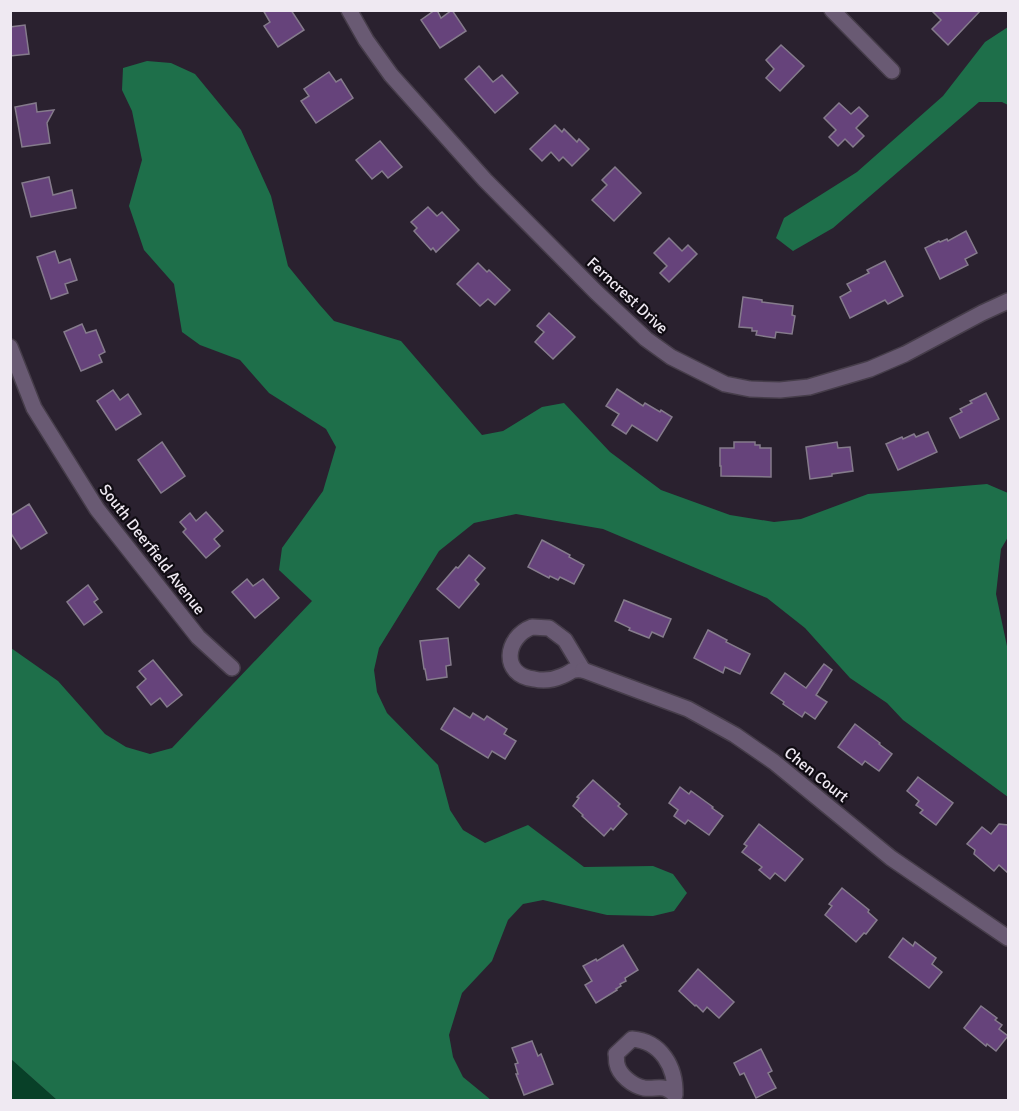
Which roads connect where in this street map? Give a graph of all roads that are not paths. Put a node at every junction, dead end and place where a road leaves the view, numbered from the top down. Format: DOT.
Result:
graph roads {
  1 [pos="349,10"];
  2 [pos="832,10"];
  3 [pos="892,72"];
  4 [pos="1008,302"];
  5 [pos="10,347"];
  6 [pos="232,668"];
  7 [pos="583,670"];
  8 [pos="1008,938"];
  1 -- 4 [label="street, Ferncrest Drive"];
  2 -- 3 [label="street"];
  5 -- 6 [label="street, South Deerfield Avenue"];
  7 -- 7 [label="street"];
  7 -- 8 [label="street, Chen Court"];
}
